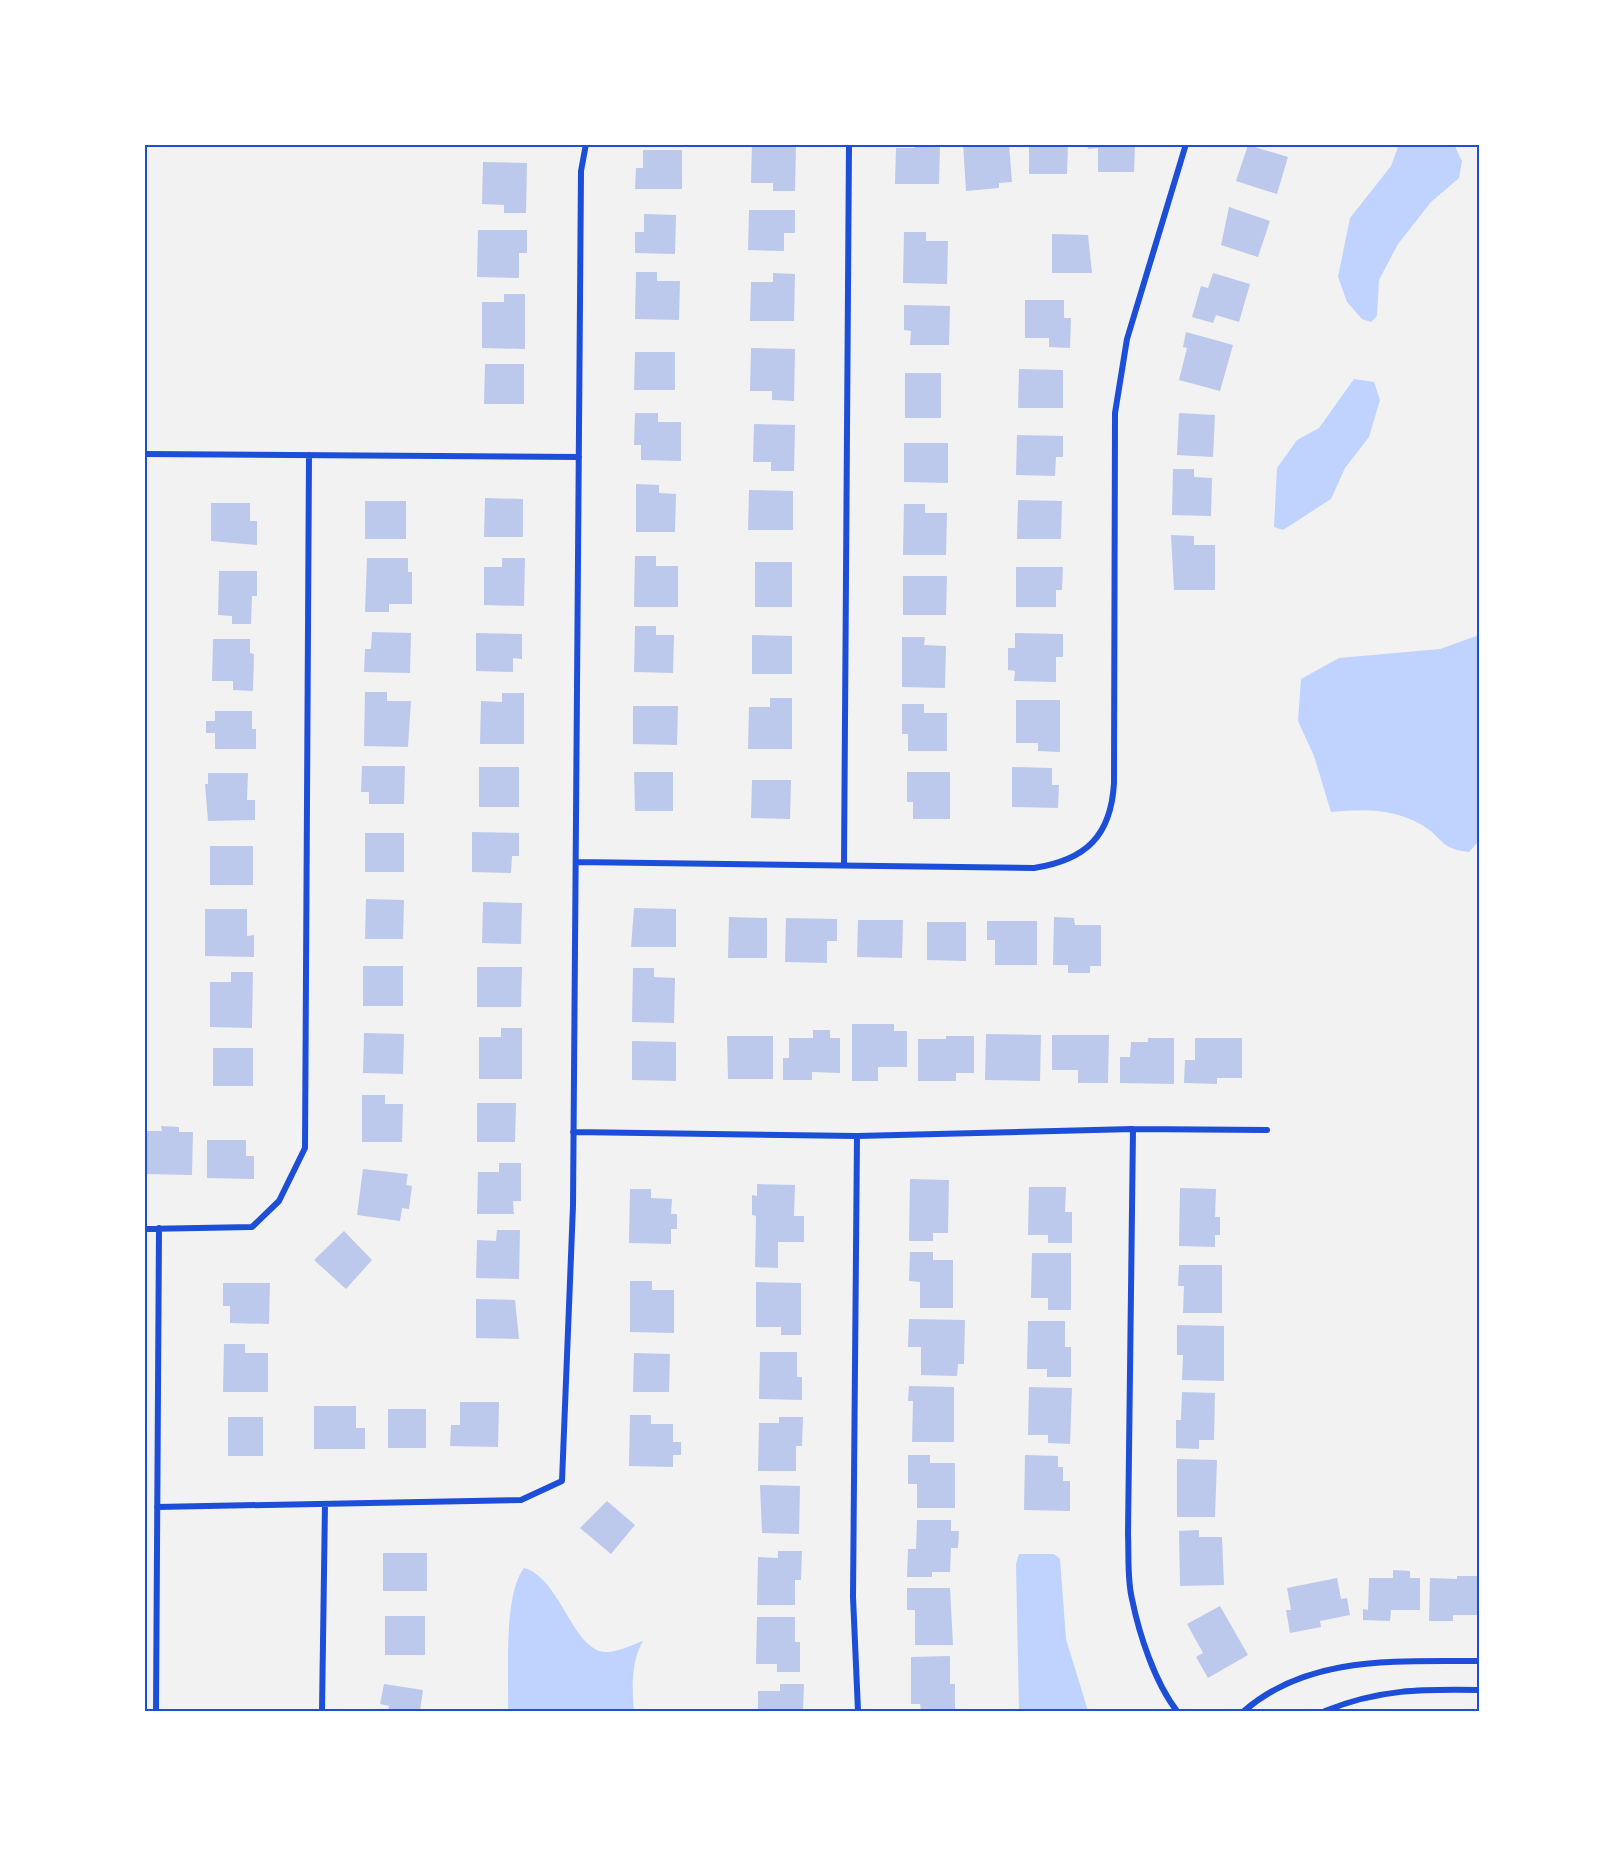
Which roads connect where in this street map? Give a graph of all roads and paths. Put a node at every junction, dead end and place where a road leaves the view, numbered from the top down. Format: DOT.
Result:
graph roads {
  1 [pos="586,144"];
  2 [pos="849,144"];
  3 [pos="1185,144"];
  4 [pos="144,454"];
  5 [pos="309,455"];
  6 [pos="579,457"];
  7 [pos="576,862"];
  8 [pos="844,865"];
  9 [pos="1133,1129"];
  10 [pos="1267,1130"];
  11 [pos="573,1132"];
  12 [pos="857,1136"];
  13 [pos="144,1228"];
  14 [pos="159,1228"];
  15 [pos="325,1504"];
  16 [pos="157,1508"];
  17 [pos="1479,1661"];
  18 [pos="1479,1690"];
  19 [pos="156,1711"];
  20 [pos="322,1711"];
  21 [pos="858,1711"];
  22 [pos="1177,1711"];
  23 [pos="1244,1711"];
  24 [pos="1326,1711"];
  1 -- 6 [label="street"];
  2 -- 8 [label="street"];
  3 -- 8 [label="street"];
  4 -- 5 [label="street"];
  5 -- 6 [label="street"];
  5 -- 14 [label="street"];
  6 -- 7 [label="street"];
  7 -- 8 [label="street"];
  7 -- 11 [label="street"];
  9 -- 10 [label="street"];
  9 -- 12 [label="street"];
  9 -- 22 [label="street"];
  11 -- 12 [label="street"];
  11 -- 15 [label="street"];
  12 -- 21 [label="street"];
  13 -- 14 [label="street"];
  14 -- 16 [label="street"];
  15 -- 16 [label="street"];
  15 -- 20 [label="street"];
  16 -- 19 [label="street"];
  17 -- 23 [label="street"];
  18 -- 24 [label="street"];
}
